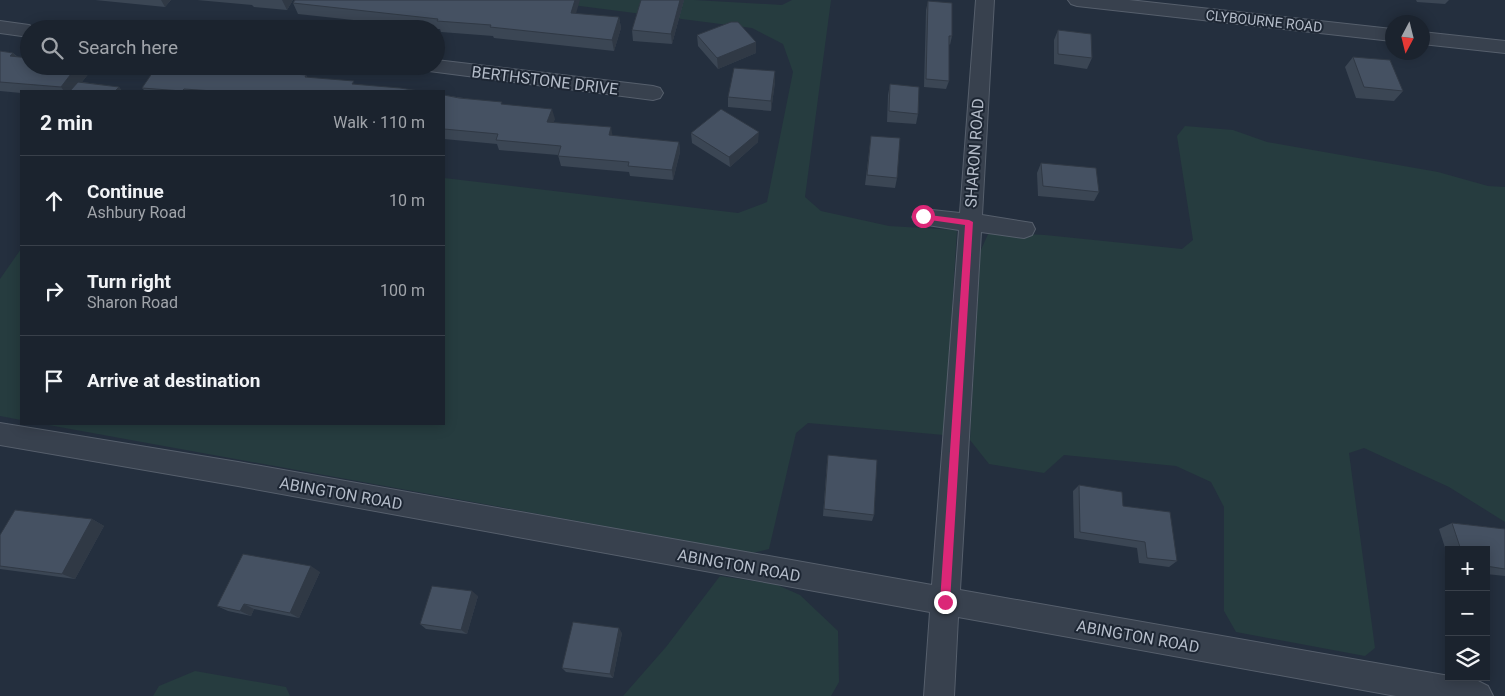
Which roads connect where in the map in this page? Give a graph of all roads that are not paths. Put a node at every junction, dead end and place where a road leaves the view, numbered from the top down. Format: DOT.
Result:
graph roads {
  1 [pos="985,0"];
  2 [pos="1077,0"];
  3 [pos="0,27"];
  4 [pos="20,30"];
  5 [pos="1385,34"];
  6 [pos="1430,39"];
  7 [pos="1505,47"];
  8 [pos="445,67"];
  9 [pos="653,93"];
  10 [pos="923,216"];
  11 [pos="969,222"];
  12 [pos="1024,229"];
  13 [pos="0,434"];
  14 [pos="945,602"];
  15 [pos="939,696"];
  16 [pos="1478,696"];
  1 -- 11 [label="street, SHARON ROAD"];
  2 -- 5 [label="street, CLYBOURNE ROAD"];
  3 -- 4 [label="street"];
  6 -- 7 [label="street"];
  8 -- 9 [label="street, BERTHSTONE DRIVE"];
  10 -- 11 [label="street"];
  11 -- 12 [label="street"];
  11 -- 14 [label="street, SHARON ROAD"];
  13 -- 14 [label="street, ABINGTON ROAD"];
  14 -- 15 [label="street, SHARON ROAD"];
  14 -- 16 [label="street, ABINGTON ROAD"];
}
